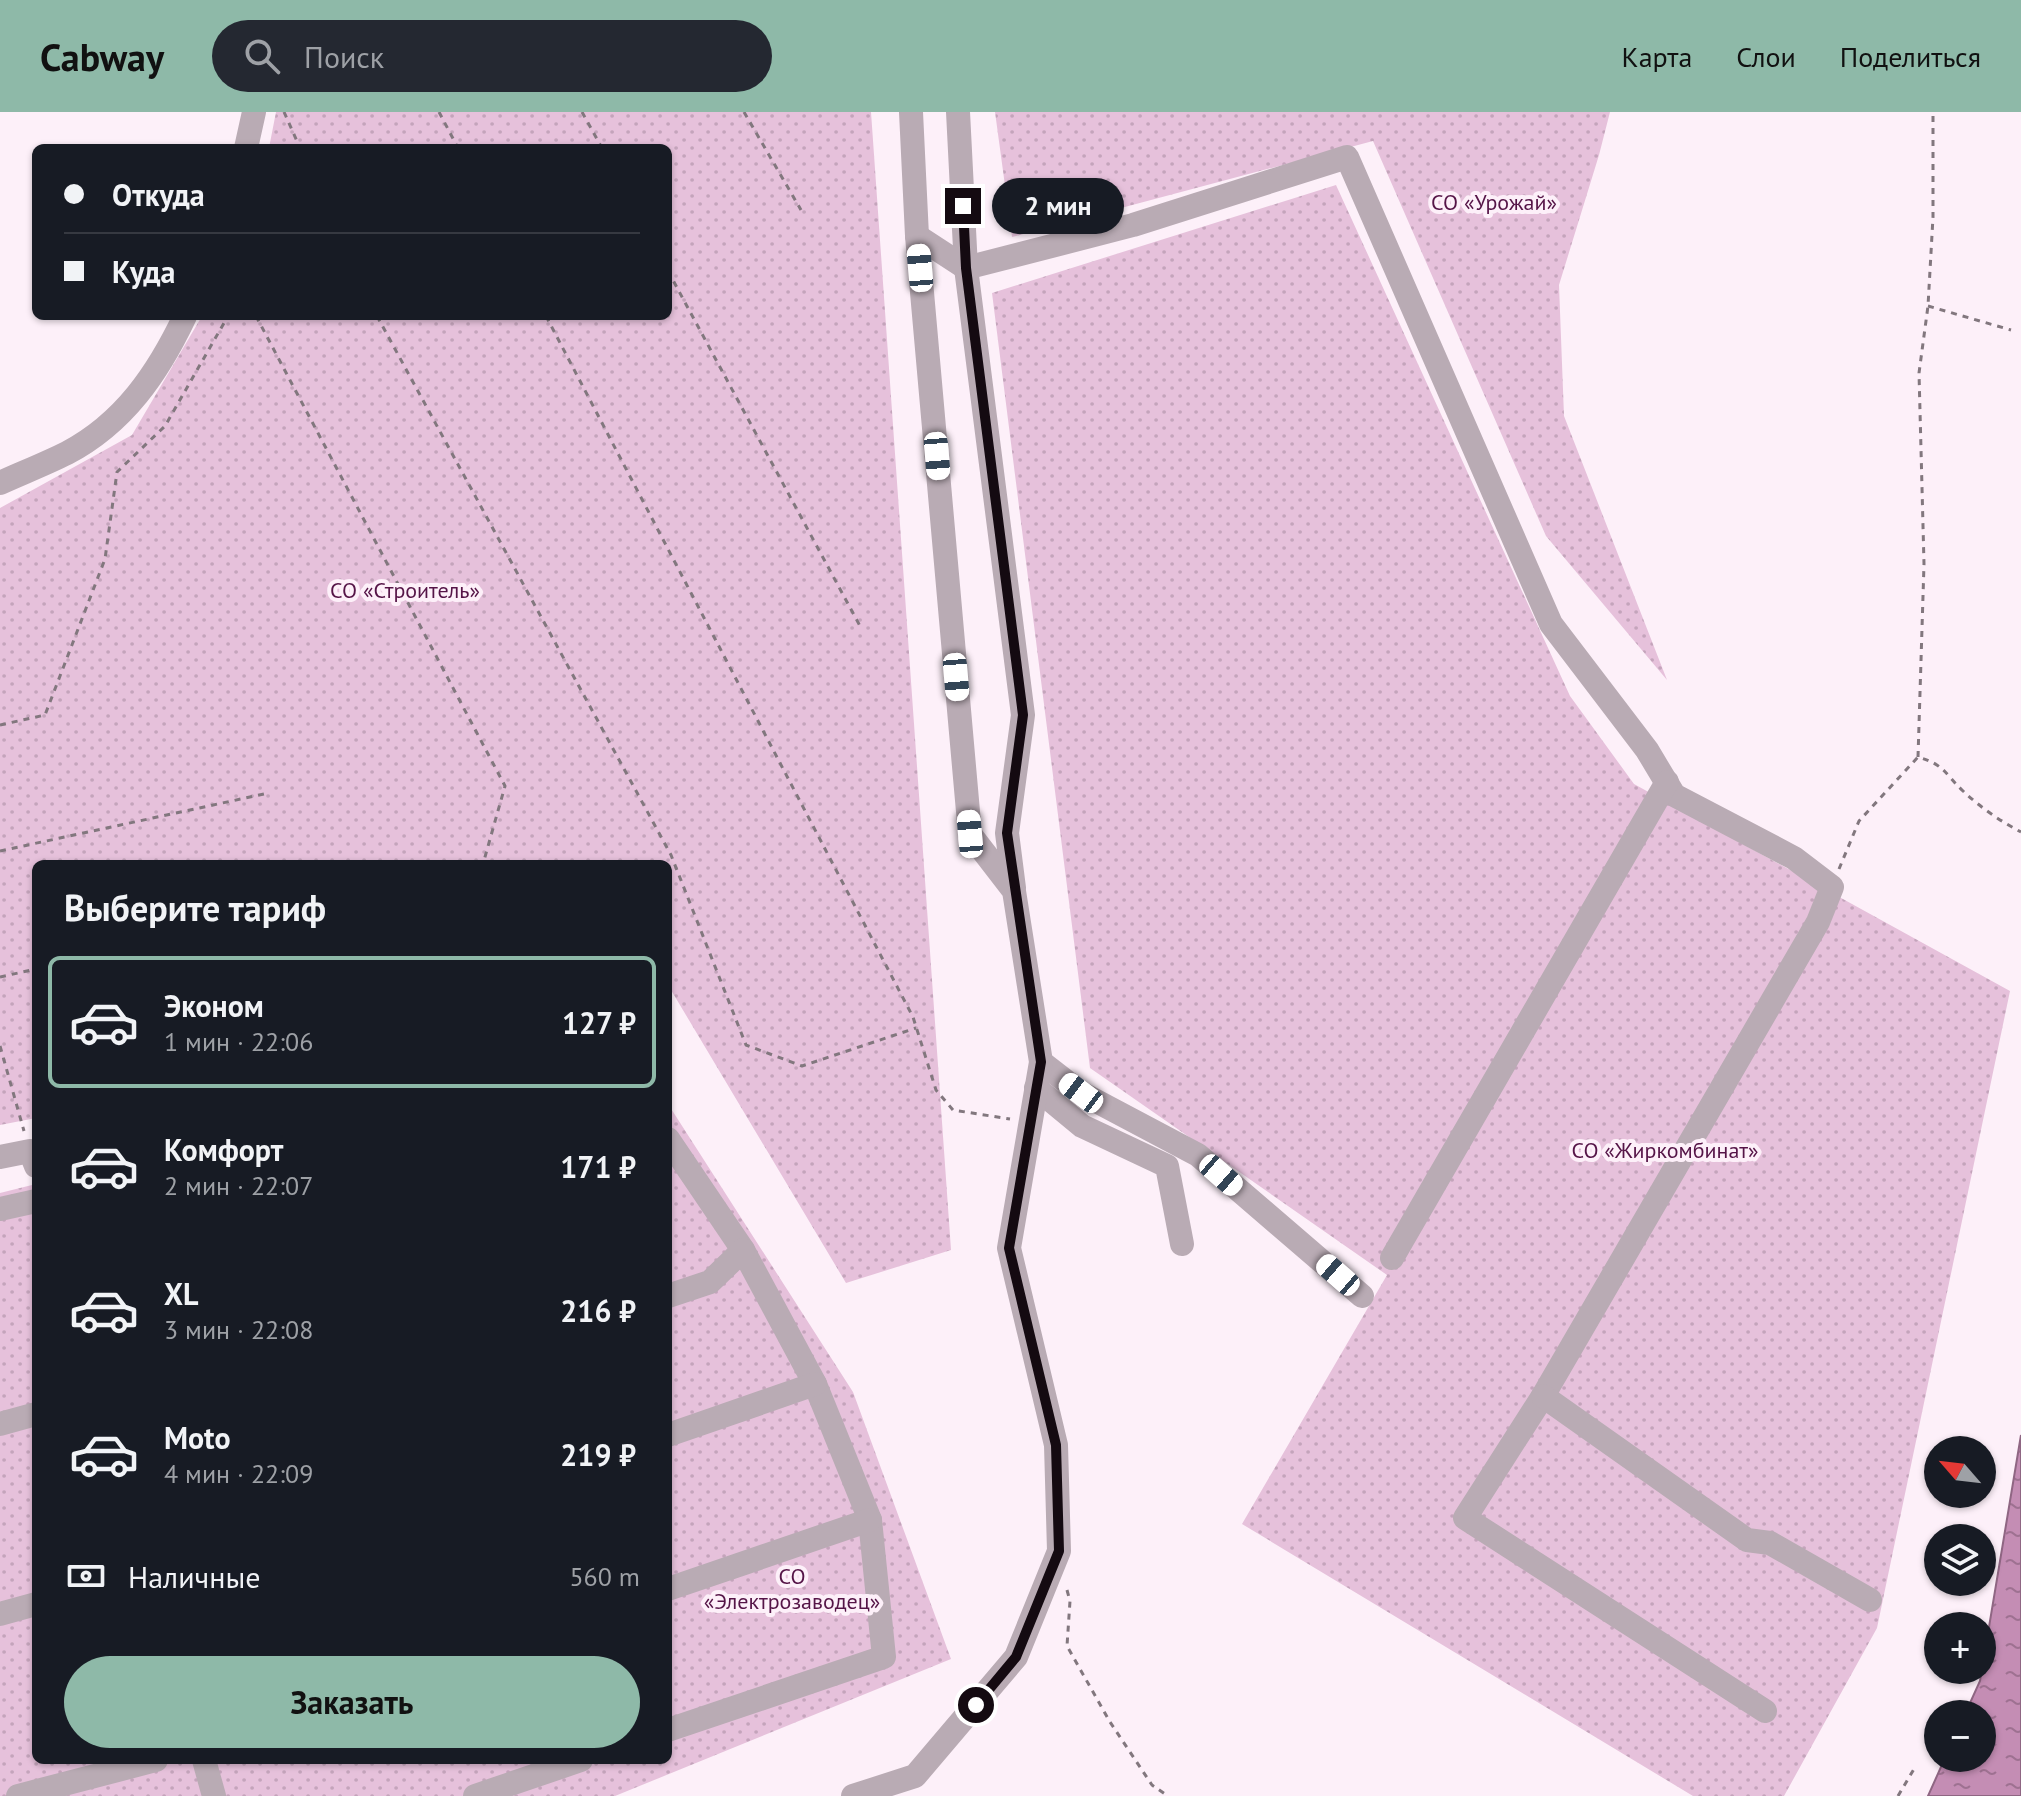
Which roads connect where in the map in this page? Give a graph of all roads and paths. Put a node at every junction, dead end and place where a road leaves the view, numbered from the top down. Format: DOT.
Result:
graph roads {
  1 [pos="254,112"];
  2 [pos="284,112"];
  3 [pos="439,112"];
  4 [pos="582,112"];
  5 [pos="744,112"];
  6 [pos="911,112"];
  7 [pos="958,112"];
  8 [pos="1933,112"];
  9 [pos="247,144"];
  10 [pos="298,144"];
  11 [pos="456,144"];
  12 [pos="600,144"];
  13 [pos="801,210"];
  14 [pos="917,236"];
  15 [pos="966,268"];
  16 [pos="672,278"];
  17 [pos="1928,306"];
  18 [pos="183,320"];
  19 [pos="226,320"];
  20 [pos="258,320"];
  21 [pos="379,320"];
  22 [pos="548,320"];
  23 [pos="2011,330"];
  24 [pos="0,483"];
  25 [pos="860,626"];
  26 [pos="0,725"];
  27 [pos="1918,757"];
  28 [pos="1667,782"];
  29 [pos="264,794"];
  30 [pos="2021,832"];
  31 [pos="0,851"];
  32 [pos="484,860"];
  33 [pos="1832,887"];
  34 [pos="1014,891"];
  35 [pos="32,970"];
  36 [pos="0,977"];
  37 [pos="916,1028"];
  38 [pos="0,1046"];
  39 [pos="1041,1062"];
  40 [pos="1036,1088"];
  41 [pos="1030,1123"];
  42 [pos="672,1149"];
  43 [pos="32,1156"];
  44 [pos="0,1157"];
  45 [pos="32,1159"];
  46 [pos="32,1202"];
  47 [pos="0,1209"];
  48 [pos="1182,1244"];
  49 [pos="743,1250"];
  50 [pos="1392,1258"];
  51 [pos="672,1295"];
  52 [pos="1362,1296"];
  53 [pos="815,1384"];
  54 [pos="1543,1396"];
  55 [pos="32,1415"];
  56 [pos="0,1424"];
  57 [pos="672,1434"];
  58 [pos="870,1520"];
  59 [pos="672,1588"];
  60 [pos="1067,1588"];
  61 [pos="1870,1600"];
  62 [pos="32,1605"];
  63 [pos="0,1614"];
  64 [pos="1765,1711"];
  65 [pos="672,1729"];
  66 [pos="141,1764"];
  67 [pos="205,1764"];
  68 [pos="569,1764"];
  69 [pos="1914,1769"];
  70 [pos="18,1796"];
  71 [pos="214,1796"];
  72 [pos="475,1796"];
  73 [pos="853,1796"];
  74 [pos="1168,1796"];
  75 [pos="1898,1796"];
  1 -- 9 [label="lane"];
  2 -- 10 [label="path"];
  3 -- 11 [label="path"];
  4 -- 12 [label="path"];
  5 -- 13 [label="path"];
  6 -- 14 [label="lane"];
  7 -- 15 [label="lane"];
  8 -- 17 [label="path"];
  14 -- 15 [label="lane"];
  14 -- 34 [label="lane"];
  15 -- 28 [label="lane"];
  15 -- 34 [label="lane"];
  16 -- 25 [label="path"];
  17 -- 23 [label="path"];
  17 -- 27 [label="path"];
  18 -- 24 [label="lane"];
  19 -- 26 [label="path"];
  20 -- 32 [label="path"];
  21 -- 37 [label="path"];
  22 -- 37 [label="path"];
  27 -- 30 [label="path"];
  27 -- 33 [label="path"];
  28 -- 33 [label="lane"];
  28 -- 50 [label="lane"];
  29 -- 31 [label="path"];
  33 -- 54 [label="lane"];
  34 -- 39 [label="lane"];
  35 -- 36 [label="path"];
  37 -- 41 [label="path"];
  38 -- 43 [label="path"];
  39 -- 40 [label="lane"];
  39 -- 52 [label="lane"];
  40 -- 41 [label="lane"];
  40 -- 48 [label="lane"];
  41 -- 73 [label="lane"];
  42 -- 49 [label="lane"];
  44 -- 45 [label="lane"];
  46 -- 47 [label="lane"];
  49 -- 51 [label="lane"];
  49 -- 53 [label="lane"];
  53 -- 57 [label="lane"];
  53 -- 58 [label="lane"];
  54 -- 61 [label="lane"];
  54 -- 64 [label="lane"];
  55 -- 56 [label="lane"];
  58 -- 59 [label="lane"];
  58 -- 65 [label="lane"];
  60 -- 74 [label="path"];
  62 -- 63 [label="lane"];
  66 -- 70 [label="lane"];
  67 -- 71 [label="lane"];
  68 -- 72 [label="lane"];
  69 -- 75 [label="path"];
}
